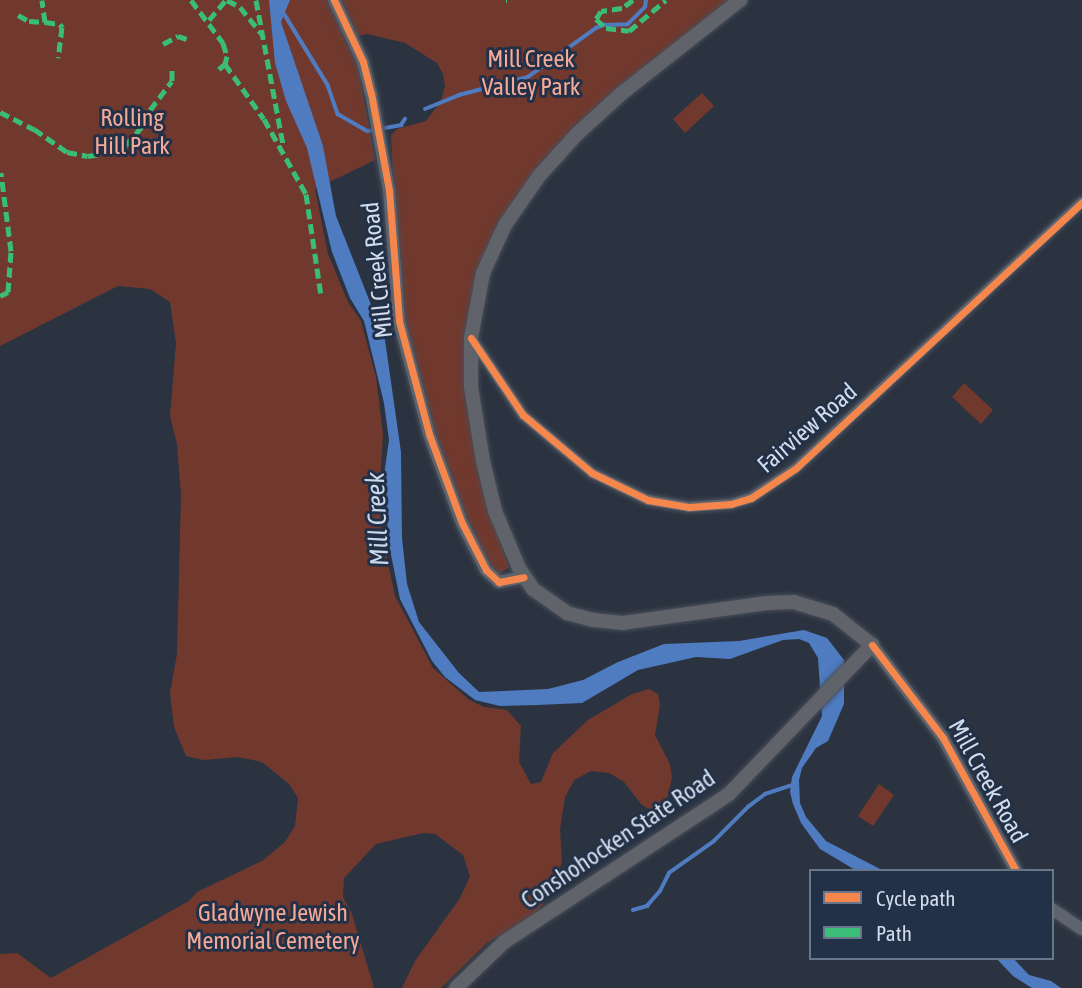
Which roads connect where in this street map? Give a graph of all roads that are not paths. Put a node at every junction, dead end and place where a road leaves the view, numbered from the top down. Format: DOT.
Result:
graph roads {
  1 [pos="334,0"];
  2 [pos="740,0"];
  3 [pos="1082,202"];
  4 [pos="471,338"];
  5 [pos="524,577"];
  6 [pos="872,645"];
  7 [pos="1015,869"];
  8 [pos="1054,910"];
  9 [pos="1082,929"];
  10 [pos="456,988"];
  1 -- 5 [label="street, Mill Creek Road"];
  2 -- 4 [label="main road"];
  3 -- 4 [label="street, Fairview Road"];
  4 -- 5 [label="main road"];
  5 -- 6 [label="main road"];
  6 -- 7 [label="street, Mill Creek Road"];
  6 -- 10 [label="main road, Conshohocken State Road"];
  8 -- 9 [label="street"];
}
